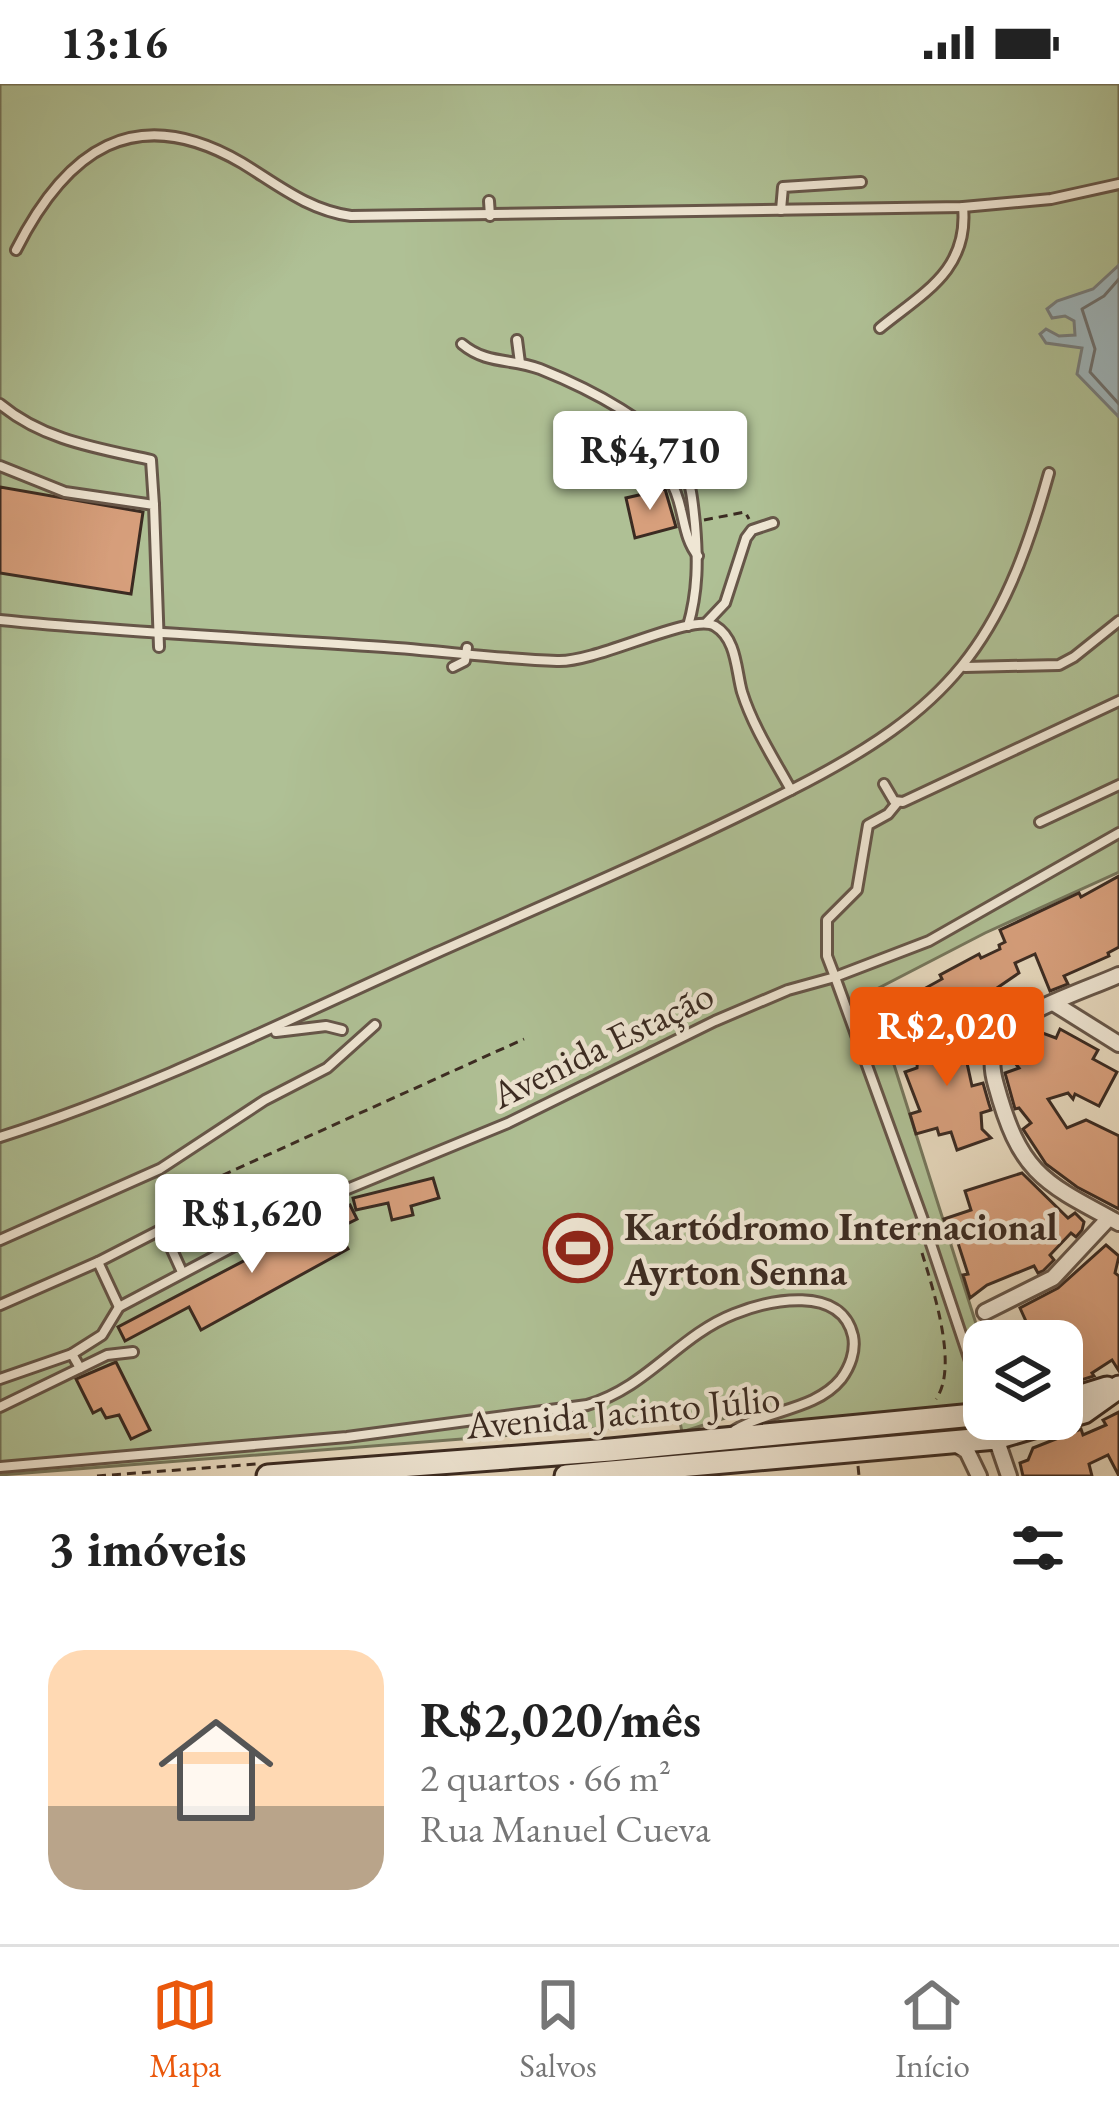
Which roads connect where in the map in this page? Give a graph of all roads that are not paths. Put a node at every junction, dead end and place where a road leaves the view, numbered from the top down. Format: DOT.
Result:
graph roads {
  1 [pos="861,182"];
  2 [pos="1119,184"];
  3 [pos="489,201"];
  4 [pos="963,207"];
  5 [pos="781,210"];
  6 [pos="490,216"];
  7 [pos="16,250"];
  8 [pos="880,328"];
  9 [pos="517,340"];
  10 [pos="462,344"];
  11 [pos="520,363"];
  12 [pos="0,404"];
  13 [pos="589,438"];
  14 [pos="0,466"];
  15 [pos="1049,473"];
  16 [pos="154,505"];
  17 [pos="772,523"];
  18 [pos="698,556"];
  19 [pos="0,620"];
  20 [pos="1119,621"];
  21 [pos="706,622"];
  22 [pos="688,626"];
  23 [pos="159,634"];
  24 [pos="158,646"];
  25 [pos="466,651"];
  26 [pos="453,667"];
  27 [pos="965,667"];
  28 [pos="1119,700"];
  29 [pos="884,784"];
  30 [pos="1119,785"];
  31 [pos="791,790"];
  32 [pos="897,803"];
  33 [pos="1040,822"];
  34 [pos="1119,833"];
  35 [pos="1119,975"];
  36 [pos="835,977"];
  37 [pos="1054,1004"];
  38 [pos="375,1025"];
  39 [pos="342,1030"];
  40 [pos="268,1033"];
  41 [pos="1119,1044"];
  42 [pos="0,1137"];
  43 [pos="244,1187"];
  44 [pos="1114,1221"];
  45 [pos="163,1230"];
  46 [pos="0,1240"];
  47 [pos="98,1262"];
  48 [pos="182,1272"];
  49 [pos="0,1305"];
  50 [pos="119,1307"];
  51 [pos="985,1312"];
  52 [pos="963,1343"];
  53 [pos="133,1352"];
  54 [pos="72,1354"];
  55 [pos="80,1368"];
  56 [pos="0,1379"];
  57 [pos="1119,1386"];
  58 [pos="0,1407"];
  59 [pos="1083,1412"];
  60 [pos="963,1416"];
  61 [pos="958,1417"];
  62 [pos="963,1420"];
  63 [pos="799,1432"];
  64 [pos="725,1439"];
  65 [pos="979,1440"];
  66 [pos="997,1440"];
  67 [pos="953,1443"];
  68 [pos="801,1457"];
  69 [pos="0,1467"];
  70 [pos="273,1476"];
  71 [pos="566,1476"];
  72 [pos="979,1476"];
  73 [pos="1010,1476"];
  1 -- 5 [label="lane"];
  2 -- 4 [label="lane"];
  3 -- 6 [label="lane"];
  4 -- 5 [label="lane"];
  4 -- 8 [label="lane"];
  5 -- 6 [label="lane"];
  6 -- 7 [label="lane"];
  9 -- 11 [label="lane"];
  10 -- 11 [label="lane"];
  11 -- 18 [label="lane"];
  12 -- 16 [label="lane"];
  13 -- 18 [label="lane"];
  14 -- 16 [label="lane"];
  15 -- 27 [label="lane"];
  16 -- 23 [label="lane"];
  17 -- 21 [label="lane"];
  18 -- 22 [label="lane"];
  19 -- 23 [label="lane"];
  20 -- 27 [label="lane"];
  21 -- 22 [label="lane"];
  21 -- 31 [label="lane"];
  22 -- 25 [label="lane"];
  23 -- 24 [label="lane"];
  23 -- 25 [label="lane"];
  25 -- 26 [label="lane"];
  27 -- 31 [label="lane"];
  28 -- 32 [label="lane"];
  29 -- 32 [label="lane"];
  30 -- 33 [label="lane"];
  31 -- 40 [label="lane"];
  32 -- 36 [label="lane"];
  34 -- 36 [label="lane, Avenida Estação"];
  35 -- 37 [label="street"];
  36 -- 48 [label="lane, Avenida Estação"];
  36 -- 52 [label="lane"];
  37 -- 41 [label="street"];
  37 -- 44 [label="street"];
  38 -- 46 [label="lane"];
  39 -- 40 [label="lane"];
  40 -- 42 [label="lane"];
  43 -- 45 [label="lane"];
  44 -- 51 [label="street"];
  45 -- 47 [label="lane"];
  45 -- 48 [label="lane"];
  47 -- 49 [label="lane"];
  47 -- 50 [label="lane"];
  48 -- 50 [label="lane, Avenida Estação"];
  50 -- 54 [label="lane, Avenida Estação"];
  53 -- 55 [label="lane"];
  54 -- 55 [label="lane"];
  54 -- 56 [label="lane"];
  55 -- 58 [label="lane"];
  57 -- 59 [label="street, Avenida Jacinto Júlio"];
  60 -- 61 [label="street, Avenida Jacinto Júlio"];
  61 -- 62 [label="street"];
  61 -- 63 [label="street, Avenida Jacinto Júlio"];
  63 -- 64 [label="street, Avenida Jacinto Júlio"];
  63 -- 68 [label="street"];
  64 -- 69 [label="lane"];
  64 -- 70 [label="street, Avenida Jacinto Júlio"];
  65 -- 67 [label="street, Avenida Jacinto Júlio"];
  66 -- 73 [label="street"];
  67 -- 68 [label="street, Avenida Jacinto Júlio"];
  67 -- 72 [label="street"];
  68 -- 71 [label="street, Avenida Jacinto Júlio"];
}
